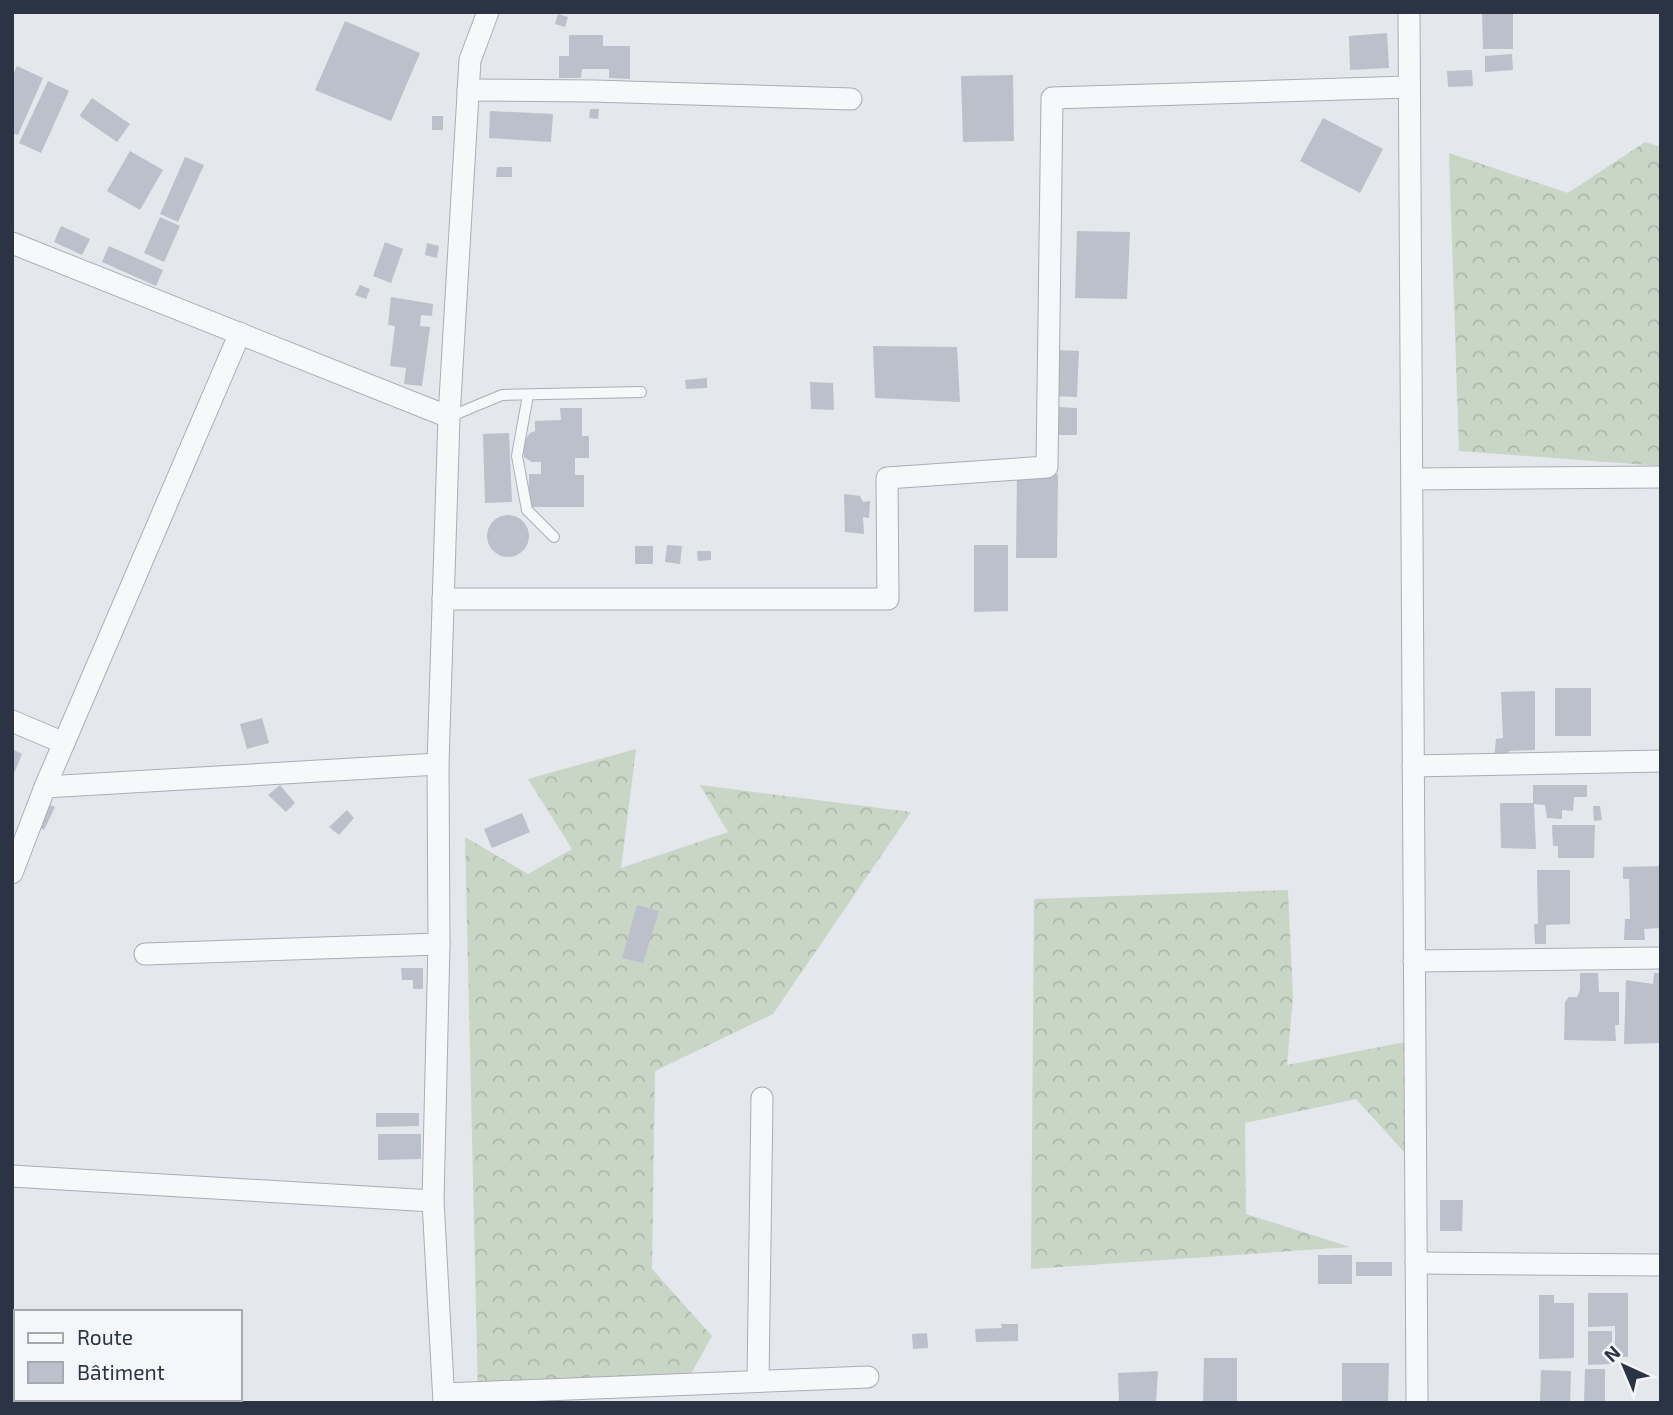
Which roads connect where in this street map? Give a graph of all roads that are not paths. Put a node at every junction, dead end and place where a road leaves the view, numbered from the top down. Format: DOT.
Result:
graph roads {
  1 [pos="488,12"];
  2 [pos="1409,12"];
  3 [pos="1409,87"];
  4 [pos="468,90"];
  5 [pos="851,99"];
  6 [pos="15,252"];
  7 [pos="240,333"];
  8 [pos="641,392"];
  9 [pos="527,395"];
  10 [pos="449,417"];
  11 [pos="1661,477"];
  12 [pos="1412,479"];
  13 [pos="554,537"];
  14 [pos="443,599"];
  15 [pos="12,721"];
  16 [pos="64,743"];
  17 [pos="1661,761"];
  18 [pos="438,764"];
  19 [pos="1413,766"];
  20 [pos="45,787"];
  21 [pos="12,873"];
  22 [pos="439,944"];
  23 [pos="145,954"];
  24 [pos="1661,958"];
  25 [pos="1414,961"];
  26 [pos="762,1098"];
  27 [pos="12,1176"];
  28 [pos="433,1201"];
  29 [pos="1416,1263"];
  30 [pos="1661,1265"];
  31 [pos="869,1377"];
  32 [pos="758,1381"];
  33 [pos="444,1398"];
  34 [pos="1417,1403"];
  1 -- 4 [label="street"];
  2 -- 3 [label="street"];
  3 -- 12 [label="street"];
  3 -- 14 [label="street"];
  4 -- 5 [label="street"];
  4 -- 10 [label="street"];
  6 -- 7 [label="street"];
  7 -- 10 [label="street"];
  7 -- 16 [label="street"];
  8 -- 9 [label="lane"];
  9 -- 10 [label="lane"];
  9 -- 13 [label="lane"];
  10 -- 14 [label="street"];
  11 -- 12 [label="street"];
  12 -- 19 [label="street"];
  14 -- 18 [label="street"];
  15 -- 16 [label="street"];
  16 -- 20 [label="street"];
  17 -- 19 [label="street"];
  18 -- 20 [label="street"];
  18 -- 22 [label="street"];
  19 -- 25 [label="street"];
  20 -- 21 [label="street"];
  22 -- 23 [label="street"];
  22 -- 28 [label="street"];
  24 -- 25 [label="street"];
  25 -- 29 [label="street"];
  26 -- 32 [label="street"];
  27 -- 28 [label="street"];
  28 -- 33 [label="street"];
  29 -- 30 [label="street"];
  29 -- 34 [label="street"];
  31 -- 32 [label="street"];
  32 -- 33 [label="street"];
}
